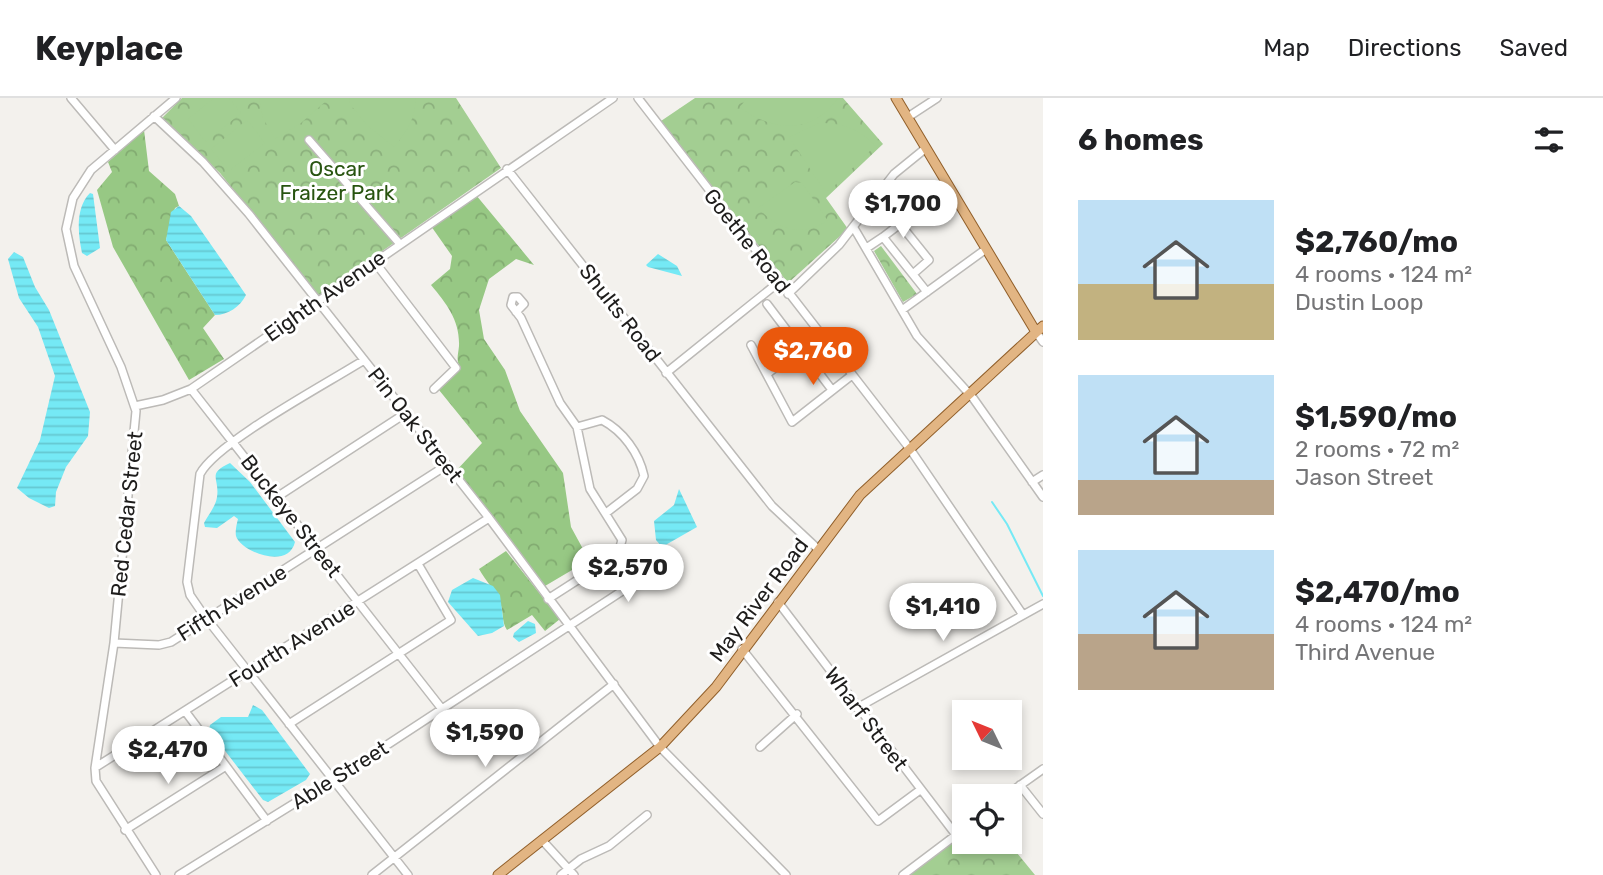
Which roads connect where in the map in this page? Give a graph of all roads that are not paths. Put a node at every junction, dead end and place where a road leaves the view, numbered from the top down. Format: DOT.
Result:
graph roads {
  1 [pos="71,98"];
  2 [pos="176,98"];
  3 [pos="613,98"];
  4 [pos="638,98"];
  5 [pos="896,98"];
  6 [pos="937,98"];
  7 [pos="154,116"];
  8 [pos="908,117"];
  9 [pos="309,140"];
  10 [pos="926,148"];
  11 [pos="115,150"];
  12 [pos="507,169"];
  13 [pos="854,228"];
  14 [pos="883,237"];
  15 [pos="398,243"];
  16 [pos="868,247"];
  17 [pos="986,249"];
  18 [pos="374,261"];
  19 [pos="913,274"];
  20 [pos="779,282"];
  21 [pos="927,292"];
  22 [pos="789,294"];
  23 [pos="317,302"];
  24 [pos="767,304"];
  25 [pos="902,310"];
  26 [pos="516,312"];
  27 [pos="817,329"];
  28 [pos="1039,329"];
  29 [pos="798,342"];
  30 [pos="1043,342"];
  31 [pos="751,345"];
  32 [pos="364,360"];
  33 [pos="762,363"];
  34 [pos="666,373"];
  35 [pos="767,374"];
  36 [pos="852,375"];
  37 [pos="191,388"];
  38 [pos="435,388"];
  39 [pos="832,390"];
  40 [pos="969,394"];
  41 [pos="135,406"];
  42 [pos="406,413"];
  43 [pos="577,427"];
  44 [pos="233,442"];
  45 [pos="909,449"];
  46 [pos="447,465"];
  47 [pos="1043,475"];
  48 [pos="1032,482"];
  49 [pos="277,496"];
  50 [pos="1043,497"];
  51 [pos="606,513"];
  52 [pos="489,518"];
  53 [pos="317,549"];
  54 [pos="819,550"];
  55 [pos="671,559"];
  56 [pos="418,564"];
  57 [pos="548,599"];
  58 [pos="359,602"];
  59 [pos="778,602"];
  60 [pos="1043,604"];
  61 [pos="1023,615"];
  62 [pos="208,619"];
  63 [pos="570,626"];
  64 [pos="114,642"];
  65 [pos="743,649"];
  66 [pos="400,654"];
  67 [pos="249,672"];
  68 [pos="614,684"];
  69 [pos="857,708"];
  70 [pos="442,709"];
  71 [pos="185,711"];
  72 [pos="797,714"];
  73 [pos="289,724"];
  74 [pos="660,747"];
  75 [pos="760,747"];
  76 [pos="226,765"];
  77 [pos="95,768"];
  78 [pos="1043,769"];
  79 [pos="333,780"];
  80 [pos="1021,784"];
  81 [pos="1022,788"];
  82 [pos="920,790"];
  83 [pos="1043,814"];
  84 [pos="647,815"];
  85 [pos="267,821"];
  86 [pos="124,830"];
  87 [pos="952,830"];
  88 [pos="952,838"];
  89 [pos="542,840"];
  90 [pos="395,859"];
  91 [pos="571,872"];
  92 [pos="156,875"];
  93 [pos="179,875"];
  94 [pos="372,875"];
  95 [pos="408,875"];
  96 [pos="498,875"];
  97 [pos="561,875"];
  98 [pos="786,875"];
  99 [pos="903,875"];
  1 -- 11 [label="street"];
  2 -- 7 [label="street, Red Cedar Street"];
  3 -- 12 [label="street"];
  4 -- 20 [label="street, Goethe Road"];
  5 -- 8 [label="main road"];
  6 -- 8 [label="street"];
  7 -- 11 [label="street, Red Cedar Street"];
  7 -- 23 [label="street, Pin Oak Street"];
  8 -- 10 [label="main road"];
  9 -- 15 [label="street"];
  10 -- 13 [label="street"];
  10 -- 17 [label="main road"];
  11 -- 41 [label="street, Red Cedar Street"];
  12 -- 15 [label="street, Eighth Avenue"];
  12 -- 34 [label="street, Shults Road"];
  13 -- 16 [label="street"];
  13 -- 22 [label="street"];
  14 -- 16 [label="street"];
  14 -- 19 [label="street"];
  14 -- 19 [label="street"];
  15 -- 18 [label="street, Eighth Avenue"];
  16 -- 25 [label="street"];
  17 -- 21 [label="street"];
  17 -- 28 [label="main road"];
  18 -- 23 [label="street, Eighth Avenue"];
  18 -- 38 [label="street"];
  19 -- 21 [label="street"];
  20 -- 22 [label="street, Goethe Road"];
  20 -- 34 [label="street"];
  21 -- 25 [label="street"];
  22 -- 27 [label="street, Goethe Road"];
  23 -- 32 [label="street, Pin Oak Street"];
  23 -- 37 [label="street, Eighth Avenue"];
  24 -- 29 [label="street"];
  25 -- 40 [label="street"];
  26 -- 43 [label="street"];
  27 -- 29 [label="street"];
  27 -- 36 [label="street, Goethe Road"];
  28 -- 30 [label="street"];
  28 -- 40 [label="main road, May River Road"];
  29 -- 33 [label="street"];
  29 -- 35 [label="street"];
  29 -- 39 [label="street"];
  31 -- 33 [label="street"];
  32 -- 42 [label="street, Pin Oak Street"];
  32 -- 44 [label="street"];
  33 -- 35 [label="street"];
  34 -- 54 [label="street, Shults Road"];
  35 -- 39 [label="street"];
  36 -- 39 [label="street"];
  36 -- 45 [label="street, Goethe Road"];
  37 -- 41 [label="street, Eighth Avenue"];
  37 -- 44 [label="street, Buckeye Street"];
  40 -- 45 [label="main road, May River Road"];
  40 -- 48 [label="street"];
  41 -- 64 [label="street, Red Cedar Street"];
  42 -- 46 [label="street, Pin Oak Street"];
  42 -- 49 [label="street"];
  43 -- 51 [label="street"];
  43 -- 51 [label="street"];
  44 -- 49 [label="street, Buckeye Street"];
  44 -- 62 [label="street"];
  45 -- 54 [label="main road, May River Road"];
  45 -- 61 [label="street, Goethe Road"];
  46 -- 52 [label="street, Pin Oak Street"];
  46 -- 53 [label="street, Fifth Avenue"];
  47 -- 48 [label="street"];
  48 -- 50 [label="street"];
  49 -- 53 [label="street, Buckeye Street"];
  51 -- 57 [label="street"];
  52 -- 56 [label="street, Fourth Avenue"];
  52 -- 57 [label="street, Pin Oak Street"];
  53 -- 58 [label="street, Buckeye Street"];
  53 -- 62 [label="street, Fifth Avenue"];
  54 -- 59 [label="main road, May River Road"];
  55 -- 63 [label="street, Able Street"];
  56 -- 58 [label="street, Fourth Avenue"];
  56 -- 66 [label="street"];
  57 -- 63 [label="street, Pin Oak Street"];
  58 -- 66 [label="street, Buckeye Street"];
  58 -- 67 [label="street, Fourth Avenue"];
  59 -- 65 [label="main road, May River Road"];
  59 -- 69 [label="street, Wharf Street"];
  60 -- 61 [label="street"];
  61 -- 69 [label="street"];
  62 -- 64 [label="street, Fifth Avenue"];
  62 -- 67 [label="street"];
  63 -- 68 [label="street, Pin Oak Street"];
  63 -- 70 [label="street, Able Street"];
  64 -- 77 [label="street, Red Cedar Street"];
  65 -- 72 [label="street"];
  65 -- 74 [label="main road, May River Road"];
  66 -- 70 [label="street, Buckeye Street"];
  66 -- 73 [label="street"];
  67 -- 71 [label="street, Fourth Avenue"];
  67 -- 73 [label="street"];
  68 -- 74 [label="street, Pin Oak Street"];
  68 -- 90 [label="street"];
  69 -- 82 [label="street, Wharf Street"];
  70 -- 79 [label="street, Able Street"];
  71 -- 76 [label="street"];
  71 -- 77 [label="street, Fourth Avenue"];
  72 -- 75 [label="street"];
  72 -- 82 [label="street"];
  73 -- 79 [label="street"];
  74 -- 89 [label="main road, May River Road"];
  74 -- 98 [label="street, Pin Oak Street"];
  76 -- 85 [label="street"];
  76 -- 86 [label="street"];
  77 -- 86 [label="street, Red Cedar Street"];
  78 -- 80 [label="street"];
  79 -- 85 [label="street, Able Street"];
  79 -- 90 [label="street"];
  81 -- 83 [label="street"];
  82 -- 87 [label="street, Wharf Street"];
  84 -- 91 [label="street"];
  85 -- 93 [label="street, Able Street"];
  86 -- 92 [label="street, Red Cedar Street"];
  88 -- 99 [label="street"];
  89 -- 91 [label="street"];
  89 -- 96 [label="main road, May River Road"];
  90 -- 94 [label="street"];
  90 -- 95 [label="street"];
  91 -- 97 [label="street"];
}
